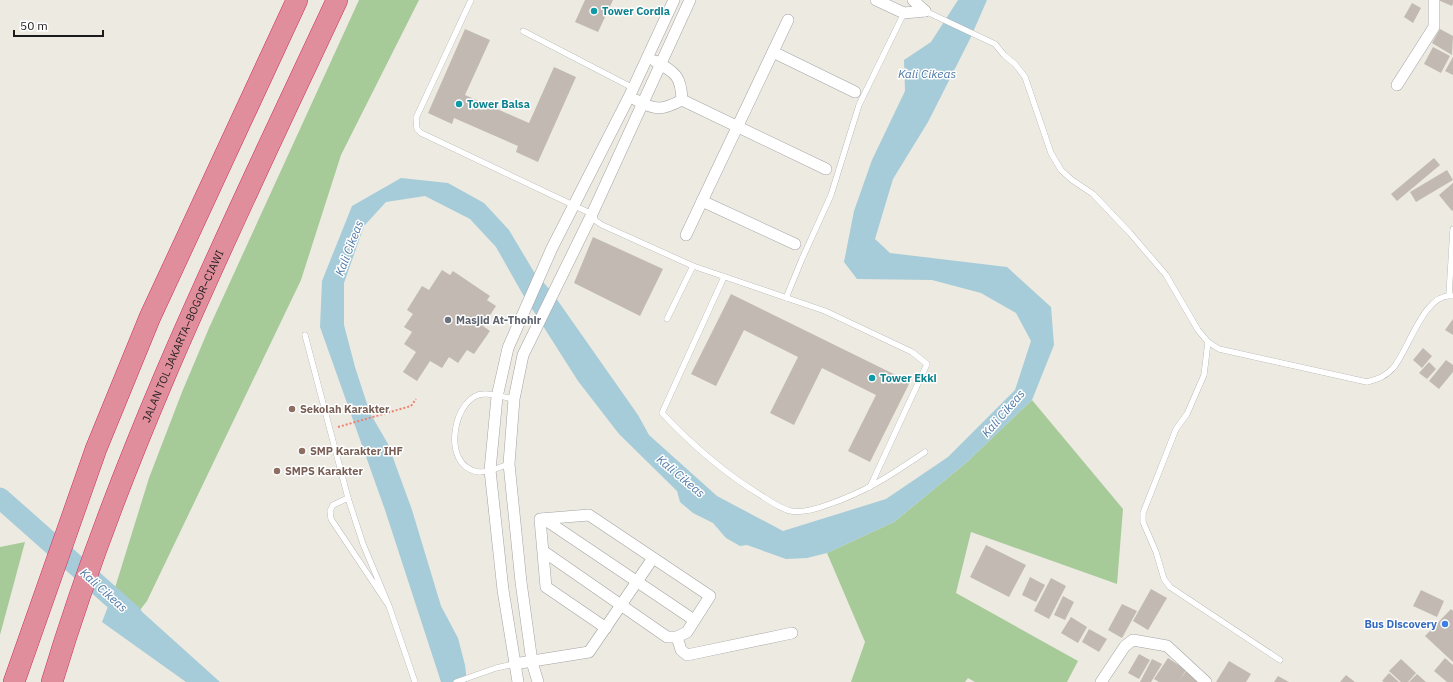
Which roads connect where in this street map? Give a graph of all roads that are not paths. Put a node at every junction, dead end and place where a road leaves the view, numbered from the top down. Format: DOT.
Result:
graph roads {
  1 [pos="297,0"];
  2 [pos="337,0"];
  3 [pos="471,0"];
  4 [pos="674,0"];
  5 [pos="690,0"];
  6 [pos="876,0"];
  7 [pos="913,0"];
  8 [pos="1434,0"];
  9 [pos="928,12"];
  10 [pos="904,13"];
  11 [pos="788,20"];
  12 [pos="523,31"];
  13 [pos="773,52"];
  14 [pos="647,56"];
  15 [pos="661,65"];
  16 [pos="1397,86"];
  17 [pos="631,92"];
  18 [pos="855,92"];
  19 [pos="682,100"];
  20 [pos="643,104"];
  21 [pos="737,127"];
  22 [pos="826,169"];
  23 [pos="702,200"];
  24 [pos="575,206"];
  25 [pos="592,214"];
  26 [pos="1453,229"];
  27 [pos="686,235"];
  28 [pos="795,244"];
  29 [pos="693,266"];
  30 [pos="724,277"];
  31 [pos="1451,296"];
  32 [pos="786,298"];
  33 [pos="667,319"];
  34 [pos="305,335"];
  35 [pos="1208,342"];
  36 [pos="497,397"];
  37 [pos="514,399"];
  38 [pos="333,428"];
  39 [pos="925,452"];
  40 [pos="509,464"];
  41 [pos="490,470"];
  42 [pos="870,487"];
  43 [pos="348,498"];
  44 [pos="544,519"];
  45 [pos="543,551"];
  46 [pos="653,558"];
  47 [pos="521,582"];
  48 [pos="637,582"];
  49 [pos="503,590"];
  50 [pos="621,605"];
  51 [pos="389,606"];
  52 [pos="694,620"];
  53 [pos="606,628"];
  54 [pos="792,633"];
  55 [pos="677,637"];
  56 [pos="1280,660"];
  57 [pos="532,662"];
  58 [pos="514,664"];
  59 [pos="55,674"];
  60 [pos="14,682"];
  61 [pos="415,682"];
  62 [pos="456,682"];
  63 [pos="518,682"];
  64 [pos="538,682"];
  65 [pos="1101,682"];
  66 [pos="1206,682"];
  1 -- 60 [label="highway"];
  2 -- 59 [label="highway, JALAN TOL JAKARTA–BOGOR–CIAWI"];
  3 -- 24 [label="lane"];
  4 -- 14 [label="street"];
  5 -- 15 [label="street"];
  6 -- 10 [label="street"];
  7 -- 9 [label="street"];
  8 -- 16 [label="street"];
  9 -- 10 [label="street"];
  9 -- 35 [label="lane"];
  10 -- 32 [label="lane"];
  11 -- 13 [label="street"];
  12 -- 17 [label="lane"];
  13 -- 18 [label="street"];
  13 -- 21 [label="street"];
  14 -- 15 [label="street"];
  14 -- 17 [label="street"];
  15 -- 19 [label="street"];
  15 -- 20 [label="street"];
  17 -- 20 [label="street"];
  17 -- 24 [label="street"];
  19 -- 20 [label="street"];
  19 -- 21 [label="street"];
  20 -- 25 [label="street"];
  21 -- 22 [label="street"];
  21 -- 23 [label="street"];
  23 -- 27 [label="street"];
  23 -- 28 [label="street"];
  24 -- 25 [label="lane"];
  24 -- 36 [label="street"];
  25 -- 29 [label="lane"];
  25 -- 37 [label="street"];
  26 -- 31 [label="lane"];
  29 -- 30 [label="lane"];
  29 -- 33 [label="lane"];
  30 -- 32 [label="lane"];
  30 -- 42 [label="lane"];
  31 -- 35 [label="lane"];
  32 -- 42 [label="lane"];
  34 -- 43 [label="lane"];
  35 -- 56 [label="lane"];
  36 -- 37 [label="lane"];
  36 -- 41 [label="street"];
  36 -- 41 [label="lane"];
  37 -- 40 [label="street"];
  38 -- 43 [label="lane"];
  39 -- 42 [label="lane"];
  40 -- 41 [label="lane"];
  40 -- 47 [label="street"];
  41 -- 49 [label="street"];
  43 -- 51 [label="lane"];
  43 -- 51 [label="lane"];
  44 -- 45 [label="street"];
  44 -- 46 [label="street"];
  44 -- 48 [label="street"];
  45 -- 50 [label="street"];
  45 -- 53 [label="street"];
  46 -- 48 [label="street"];
  46 -- 52 [label="street"];
  47 -- 49 [label="street"];
  47 -- 57 [label="street"];
  48 -- 50 [label="street"];
  48 -- 52 [label="street"];
  49 -- 58 [label="street"];
  50 -- 53 [label="street"];
  50 -- 55 [label="street"];
  51 -- 61 [label="lane"];
  52 -- 55 [label="street"];
  53 -- 57 [label="street"];
  54 -- 55 [label="street"];
  57 -- 58 [label="street"];
  57 -- 64 [label="street"];
  58 -- 62 [label="lane"];
  58 -- 63 [label="street"];
  65 -- 66 [label="street"];
}
